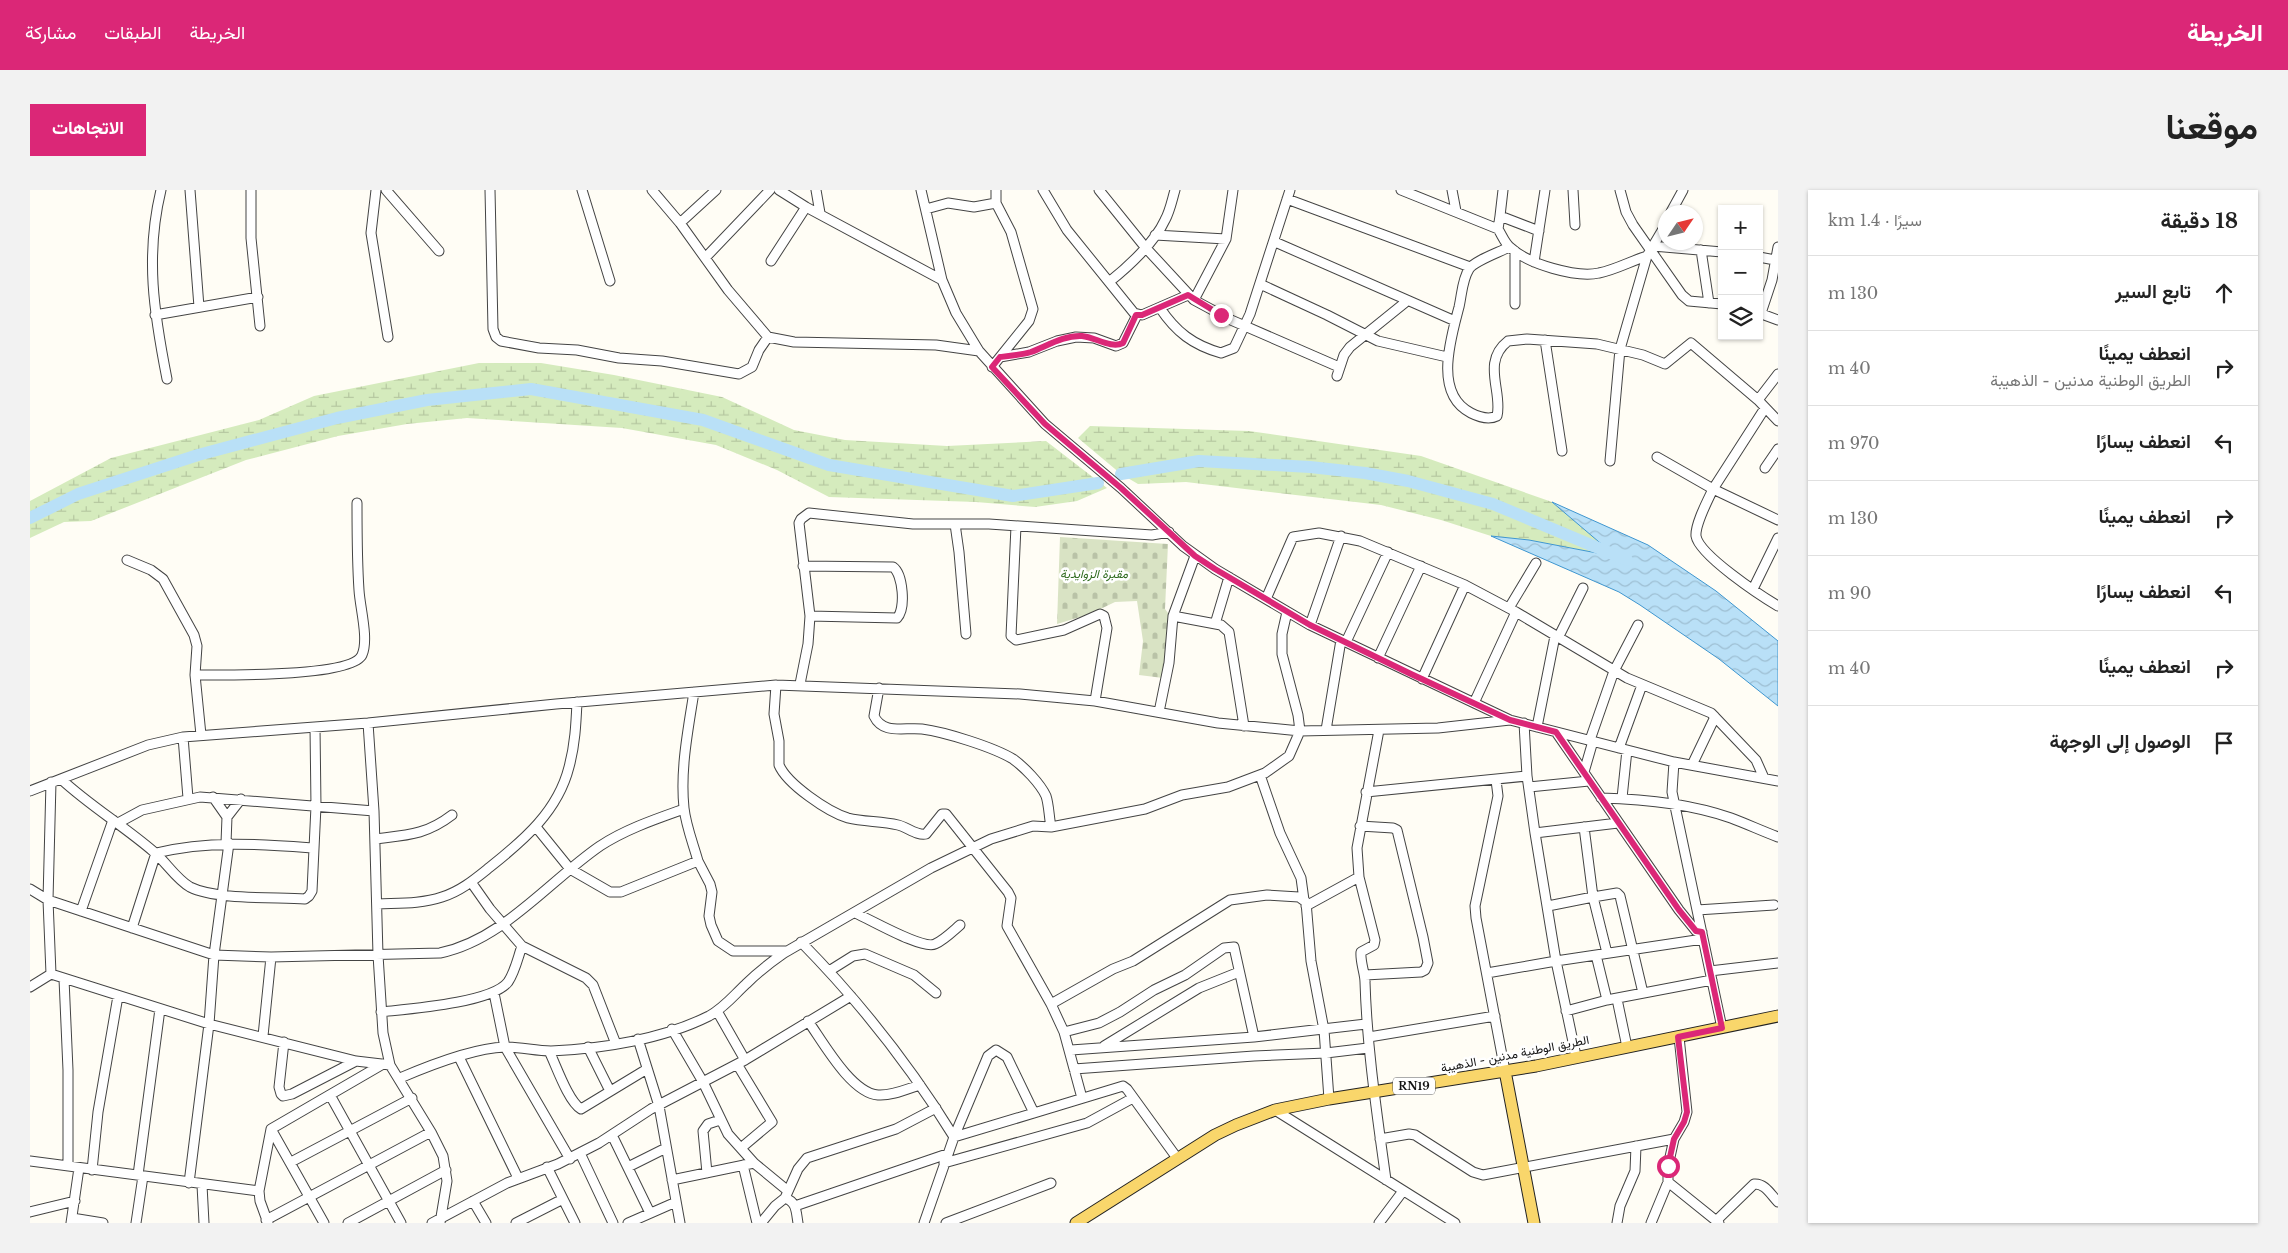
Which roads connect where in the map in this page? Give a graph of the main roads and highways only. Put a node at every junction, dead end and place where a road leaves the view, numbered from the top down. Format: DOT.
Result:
graph roads {
  1 [pos="1778,1016"];
  2 [pos="1505,1070"];
  3 [pos="1076,1223"];
  4 [pos="1534,1223"];
  1 -- 2 [label="main road, الطريق الوطنية مدنين - الذهيبة / RN19"];
  2 -- 3 [label="main road, الطريق الوطنية مدنين - الذهيبة / RN19"];
  2 -- 4 [label="main road"];
}
